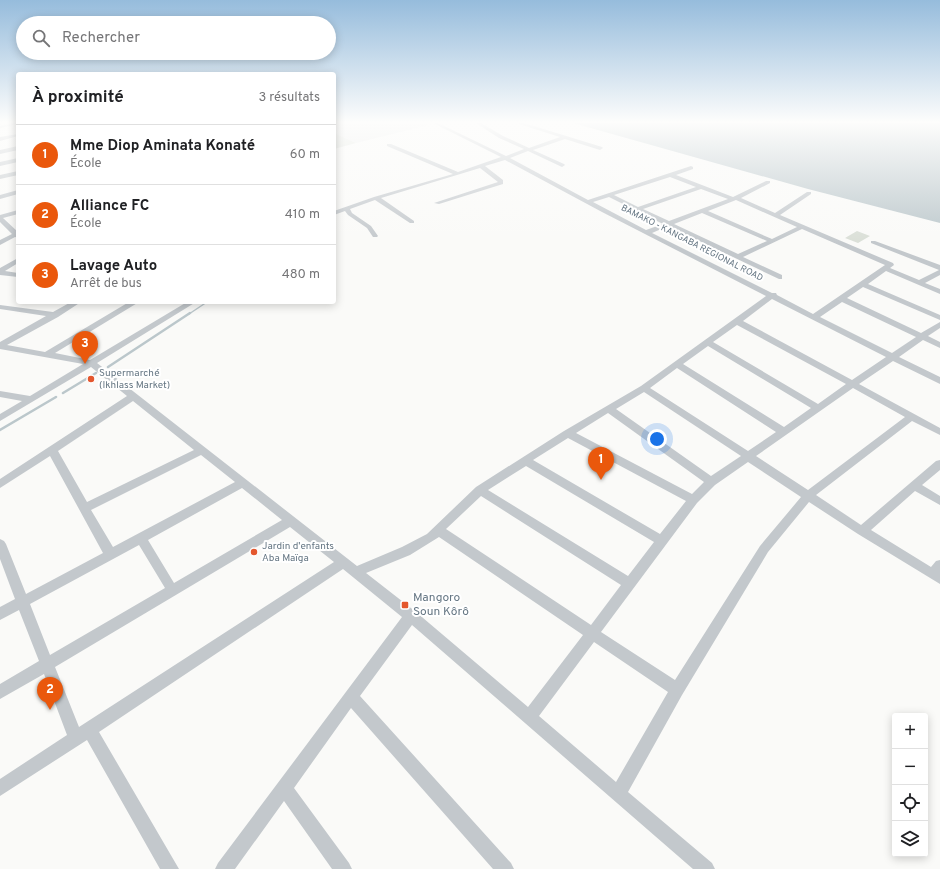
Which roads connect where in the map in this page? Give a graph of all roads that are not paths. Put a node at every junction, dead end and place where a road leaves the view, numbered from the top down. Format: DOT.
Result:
graph roads {
  1 [pos="433,164"];
  2 [pos="487,164"];
  3 [pos="516,164"];
  4 [pos="559,164"];
  5 [pos="562,165"];
  6 [pos="481,166"];
  7 [pos="691,168"];
  8 [pos="16,173"];
  9 [pos="458,174"];
  10 [pos="671,175"];
  11 [pos="0,177"];
  12 [pos="768,182"];
  13 [pos="701,187"];
  14 [pos="16,193"];
  15 [pos="809,193"];
  16 [pos="609,195"];
  17 [pos="0,197"];
  18 [pos="376,198"];
  19 [pos="735,199"];
  20 [pos="588,202"];
  21 [pos="437,203"];
  22 [pos="347,209"];
  23 [pos="638,209"];
  24 [pos="702,211"];
  25 [pos="336,212"];
  26 [pos="16,213"];
  27 [pos="776,215"];
  28 [pos="0,218"];
  29 [pos="412,222"];
  30 [pos="668,224"];
  31 [pos="802,227"];
  32 [pos="647,232"];
  33 [pos="16,234"];
  34 [pos="0,235"];
  35 [pos="16,235"];
  36 [pos="16,235"];
  37 [pos="375,236"];
  38 [pos="772,241"];
  39 [pos="873,242"];
  40 [pos="0,243"];
  41 [pos="738,257"];
  42 [pos="16,261"];
  43 [pos="884,268"];
  44 [pos="940,268"];
  45 [pos="0,272"];
  46 [pos="940,272"];
  47 [pos="16,276"];
  48 [pos="779,277"];
  49 [pos="920,283"];
  50 [pos="862,284"];
  51 [pos="940,292"];
  52 [pos="773,295"];
  53 [pos="840,298"];
  54 [pos="74,304"];
  55 [pos="132,304"];
  56 [pos="186,304"];
  57 [pos="0,307"];
  58 [pos="55,315"];
  59 [pos="814,316"];
  60 [pos="940,318"];
  61 [pos="737,321"];
  62 [pos="940,324"];
  63 [pos="922,337"];
  64 [pos="707,342"];
  65 [pos="940,345"];
  66 [pos="0,346"];
  67 [pos="46,355"];
  68 [pos="892,357"];
  69 [pos="92,363"];
  70 [pos="677,364"];
  71 [pos="940,381"];
  72 [pos="853,384"];
  73 [pos="644,388"];
  74 [pos="0,394"];
  75 [pos="134,396"];
  76 [pos="30,400"];
  77 [pos="609,408"];
  78 [pos="818,408"];
  79 [pos="912,416"];
  80 [pos="0,418"];
  81 [pos="784,432"];
  82 [pos="940,432"];
  83 [pos="568,433"];
  84 [pos="52,450"];
  85 [pos="202,450"];
  86 [pos="748,456"];
  87 [pos="526,461"];
  88 [pos="940,464"];
  89 [pos="711,482"];
  90 [pos="243,483"];
  91 [pos="0,484"];
  92 [pos="914,486"];
  93 [pos="480,490"];
  94 [pos="808,496"];
  95 [pos="693,500"];
  96 [pos="940,501"];
  97 [pos="85,508"];
  98 [pos="291,521"];
  99 [pos="438,530"];
  100 [pos="862,532"];
  101 [pos="141,538"];
  102 [pos="662,541"];
  103 [pos="0,544"];
  104 [pos="110,554"];
  105 [pos="344,562"];
  106 [pos="356,572"];
  107 [pos="937,572"];
  108 [pos="168,584"];
  109 [pos="630,584"];
  110 [pos="23,602"];
  111 [pos="0,614"];
  112 [pos="411,616"];
  113 [pos="592,634"];
  114 [pos="47,664"];
  115 [pos="677,690"];
  116 [pos="0,692"];
  117 [pos="351,696"];
  118 [pos="529,717"];
  119 [pos="89,729"];
  120 [pos="76,738"];
  121 [pos="0,788"];
  122 [pos="284,788"];
  123 [pos="618,794"];
  124 [pos="170,869"];
  125 [pos="224,869"];
  126 [pos="344,869"];
  127 [pos="505,869"];
  128 [pos="706,869"];
  1 -- 9 [label="street"];
  2 -- 6 [label="street"];
  3 -- 20 [label="street, BAMAKO - KANGABA REGIONAL ROAD"];
  4 -- 5 [label="street"];
  6 -- 9 [label="street"];
  6 -- 21 [label="street"];
  7 -- 10 [label="street"];
  8 -- 11 [label="street"];
  9 -- 18 [label="street"];
  10 -- 13 [label="street"];
  10 -- 16 [label="street"];
  12 -- 19 [label="street"];
  13 -- 19 [label="street"];
  13 -- 23 [label="street"];
  14 -- 17 [label="street"];
  15 -- 27 [label="street"];
  16 -- 20 [label="street"];
  16 -- 23 [label="street"];
  18 -- 22 [label="street"];
  18 -- 29 [label="street"];
  19 -- 24 [label="street"];
  19 -- 27 [label="street"];
  20 -- 32 [label="street, BAMAKO - KANGABA REGIONAL ROAD"];
  22 -- 25 [label="street"];
  22 -- 37 [label="street"];
  23 -- 30 [label="street"];
  24 -- 30 [label="street"];
  24 -- 38 [label="street"];
  26 -- 28 [label="street"];
  27 -- 31 [label="street"];
  28 -- 33 [label="street"];
  30 -- 32 [label="street"];
  30 -- 41 [label="street"];
  31 -- 38 [label="street"];
  31 -- 43 [label="street"];
  32 -- 52 [label="street, BAMAKO - KANGABA REGIONAL ROAD"];
  34 -- 35 [label="street"];
  36 -- 40 [label="street"];
  38 -- 41 [label="street"];
  39 -- 44 [label="street"];
  41 -- 48 [label="street"];
  42 -- 45 [label="street"];
  43 -- 49 [label="street"];
  43 -- 50 [label="street"];
  45 -- 47 [label="street"];
  46 -- 49 [label="street"];
  49 -- 51 [label="street"];
  50 -- 53 [label="street"];
  50 -- 60 [label="street"];
  52 -- 59 [label="street, BAMAKO - KANGABA REGIONAL ROAD"];
  52 -- 61 [label="street"];
  53 -- 59 [label="street"];
  53 -- 63 [label="street"];
  54 -- 58 [label="street"];
  55 -- 67 [label="street"];
  56 -- 69 [label="street"];
  57 -- 58 [label="street"];
  58 -- 66 [label="street"];
  59 -- 68 [label="street, BAMAKO - KANGABA REGIONAL ROAD"];
  61 -- 64 [label="street"];
  61 -- 72 [label="street"];
  62 -- 63 [label="street"];
  63 -- 65 [label="street"];
  63 -- 68 [label="street"];
  64 -- 70 [label="street"];
  64 -- 78 [label="street"];
  66 -- 67 [label="street"];
  67 -- 69 [label="street"];
  68 -- 71 [label="street, BAMAKO - KANGABA REGIONAL ROAD"];
  68 -- 72 [label="street"];
  69 -- 75 [label="street"];
  69 -- 76 [label="street"];
  70 -- 73 [label="street"];
  70 -- 81 [label="street"];
  72 -- 78 [label="street"];
  72 -- 79 [label="street"];
  73 -- 77 [label="street"];
  73 -- 86 [label="street"];
  74 -- 76 [label="street"];
  75 -- 84 [label="street"];
  75 -- 85 [label="street"];
  76 -- 80 [label="street"];
  77 -- 83 [label="street"];
  77 -- 89 [label="street"];
  78 -- 81 [label="street"];
  79 -- 82 [label="street"];
  79 -- 94 [label="street"];
  81 -- 86 [label="street"];
  83 -- 87 [label="street"];
  83 -- 95 [label="street"];
  84 -- 91 [label="street"];
  84 -- 97 [label="street"];
  85 -- 90 [label="street"];
  85 -- 97 [label="street"];
  86 -- 89 [label="street"];
  86 -- 94 [label="street"];
  87 -- 93 [label="street"];
  87 -- 102 [label="street"];
  88 -- 92 [label="street"];
  89 -- 95 [label="street"];
  90 -- 98 [label="street"];
  90 -- 101 [label="street"];
  92 -- 96 [label="street"];
  92 -- 100 [label="street"];
  93 -- 99 [label="street"];
  93 -- 109 [label="street"];
  94 -- 100 [label="street"];
  94 -- 115 [label="street"];
  95 -- 102 [label="street"];
  97 -- 104 [label="street"];
  98 -- 105 [label="street"];
  98 -- 114 [label="street"];
  99 -- 106 [label="street"];
  99 -- 113 [label="street"];
  100 -- 107 [label="street"];
  101 -- 104 [label="street"];
  101 -- 108 [label="street"];
  102 -- 109 [label="street"];
  103 -- 110 [label="street"];
  104 -- 110 [label="street"];
  105 -- 106 [label="street"];
  105 -- 119 [label="street"];
  106 -- 112 [label="street"];
  109 -- 113 [label="street"];
  110 -- 111 [label="street"];
  110 -- 114 [label="street"];
  112 -- 117 [label="street"];
  112 -- 118 [label="street"];
  113 -- 115 [label="street"];
  113 -- 118 [label="street"];
  114 -- 116 [label="street"];
  114 -- 120 [label="street"];
  115 -- 123 [label="street"];
  117 -- 122 [label="street"];
  117 -- 127 [label="street"];
  118 -- 123 [label="street"];
  119 -- 120 [label="street"];
  119 -- 124 [label="street"];
  120 -- 121 [label="street"];
  122 -- 125 [label="street"];
  122 -- 126 [label="street"];
  123 -- 128 [label="street"];
}
